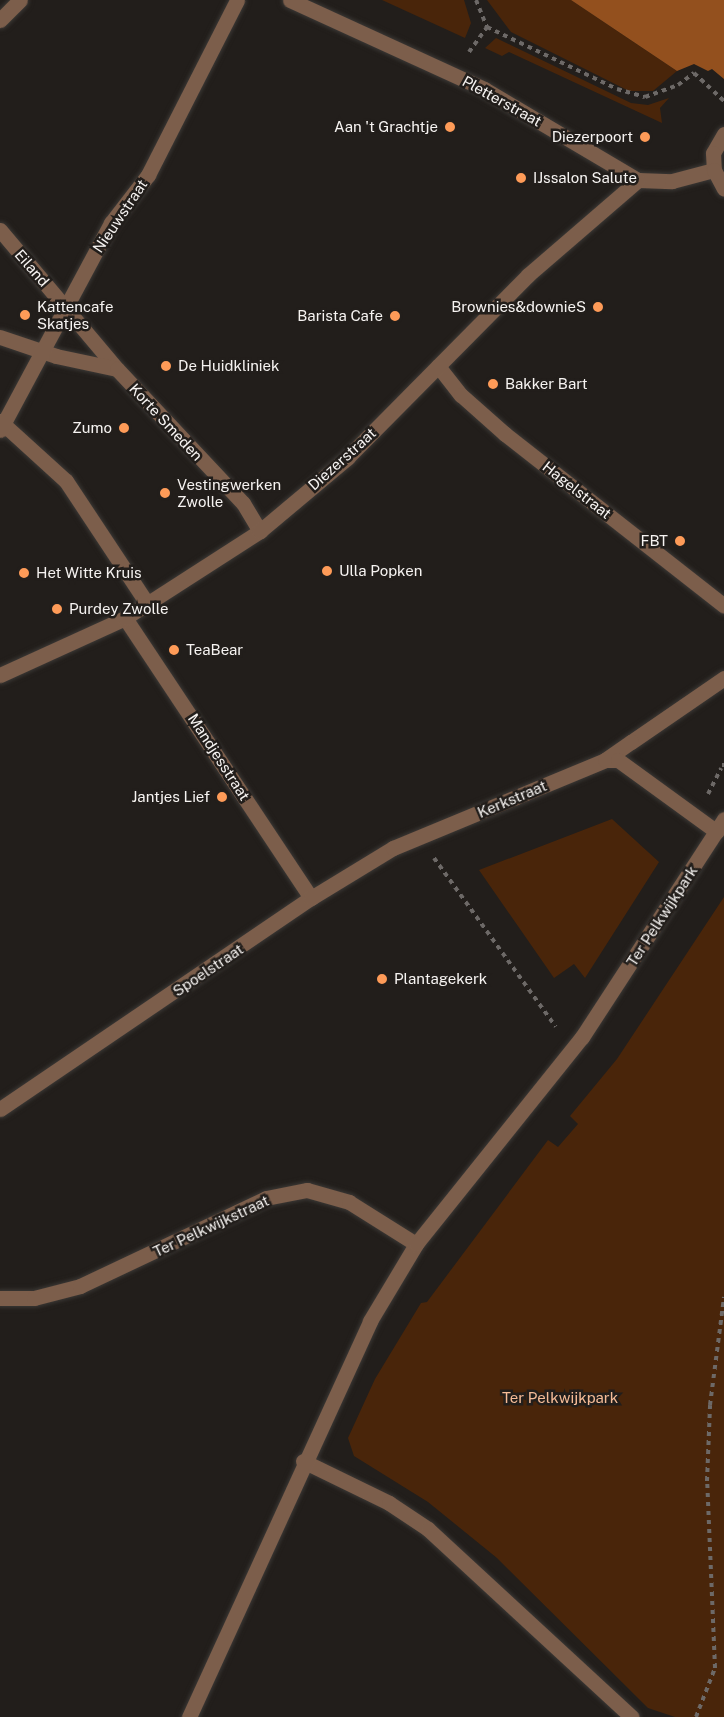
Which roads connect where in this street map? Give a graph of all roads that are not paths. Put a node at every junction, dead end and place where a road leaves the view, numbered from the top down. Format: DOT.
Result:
graph roads {
  1 [pos="20,0"];
  2 [pos="237,0"];
  3 [pos="290,0"];
  4 [pos="0,20"];
  5 [pos="724,134"];
  6 [pos="714,170"];
  7 [pos="638,180"];
  8 [pos="724,189"];
  9 [pos="0,230"];
  10 [pos="64,307"];
  11 [pos="0,337"];
  12 [pos="41,351"];
  13 [pos="438,366"];
  14 [pos="117,369"];
  15 [pos="1,425"];
  16 [pos="260,531"];
  17 [pos="148,605"];
  18 [pos="724,606"];
  19 [pos="125,618"];
  20 [pos="0,675"];
  21 [pos="724,678"];
  22 [pos="605,760"];
  23 [pos="721,825"];
  24 [pos="420,838"];
  25 [pos="311,898"];
  26 [pos="0,1109"];
  27 [pos="416,1244"];
  28 [pos="0,1298"];
  29 [pos="303,1461"];
  30 [pos="189,1717"];
  31 [pos="632,1717"];
  1 -- 4 [label="street"];
  2 -- 10 [label="street, Nieuwstraat"];
  3 -- 7 [label="street, Pletterstraat"];
  5 -- 6 [label="street"];
  6 -- 7 [label="street, Pletterstraat"];
  6 -- 8 [label="street"];
  7 -- 13 [label="street, Diezerstraat"];
  9 -- 10 [label="street, Eiland"];
  10 -- 12 [label="street, Nieuwstraat"];
  10 -- 14 [label="street, Korte Smeden"];
  11 -- 12 [label="street"];
  12 -- 14 [label="street"];
  12 -- 15 [label="street, Nieuwstraat"];
  13 -- 16 [label="street, Diezerstraat"];
  13 -- 18 [label="street, Hagelstraat"];
  14 -- 16 [label="street, Korte Smeden"];
  15 -- 17 [label="street"];
  16 -- 17 [label="street, Diezerstraat"];
  17 -- 19 [label="street, Diezerstraat"];
  19 -- 20 [label="street, Diezerstraat"];
  19 -- 25 [label="street, Mandjesstraat"];
  21 -- 22 [label="street, Kerkstraat"];
  22 -- 23 [label="street"];
  22 -- 24 [label="street, Kerkstraat"];
  23 -- 27 [label="street, Ter Pelkwijkpark"];
  24 -- 25 [label="street, Spoelstraat"];
  25 -- 26 [label="street, Spoelstraat"];
  27 -- 28 [label="street, Ter Pelkwijkstraat"];
  27 -- 29 [label="street, Ter Pelkwijkpark"];
  29 -- 30 [label="street, Ter Pelkwijkpark"];
  29 -- 31 [label="street"];
}
